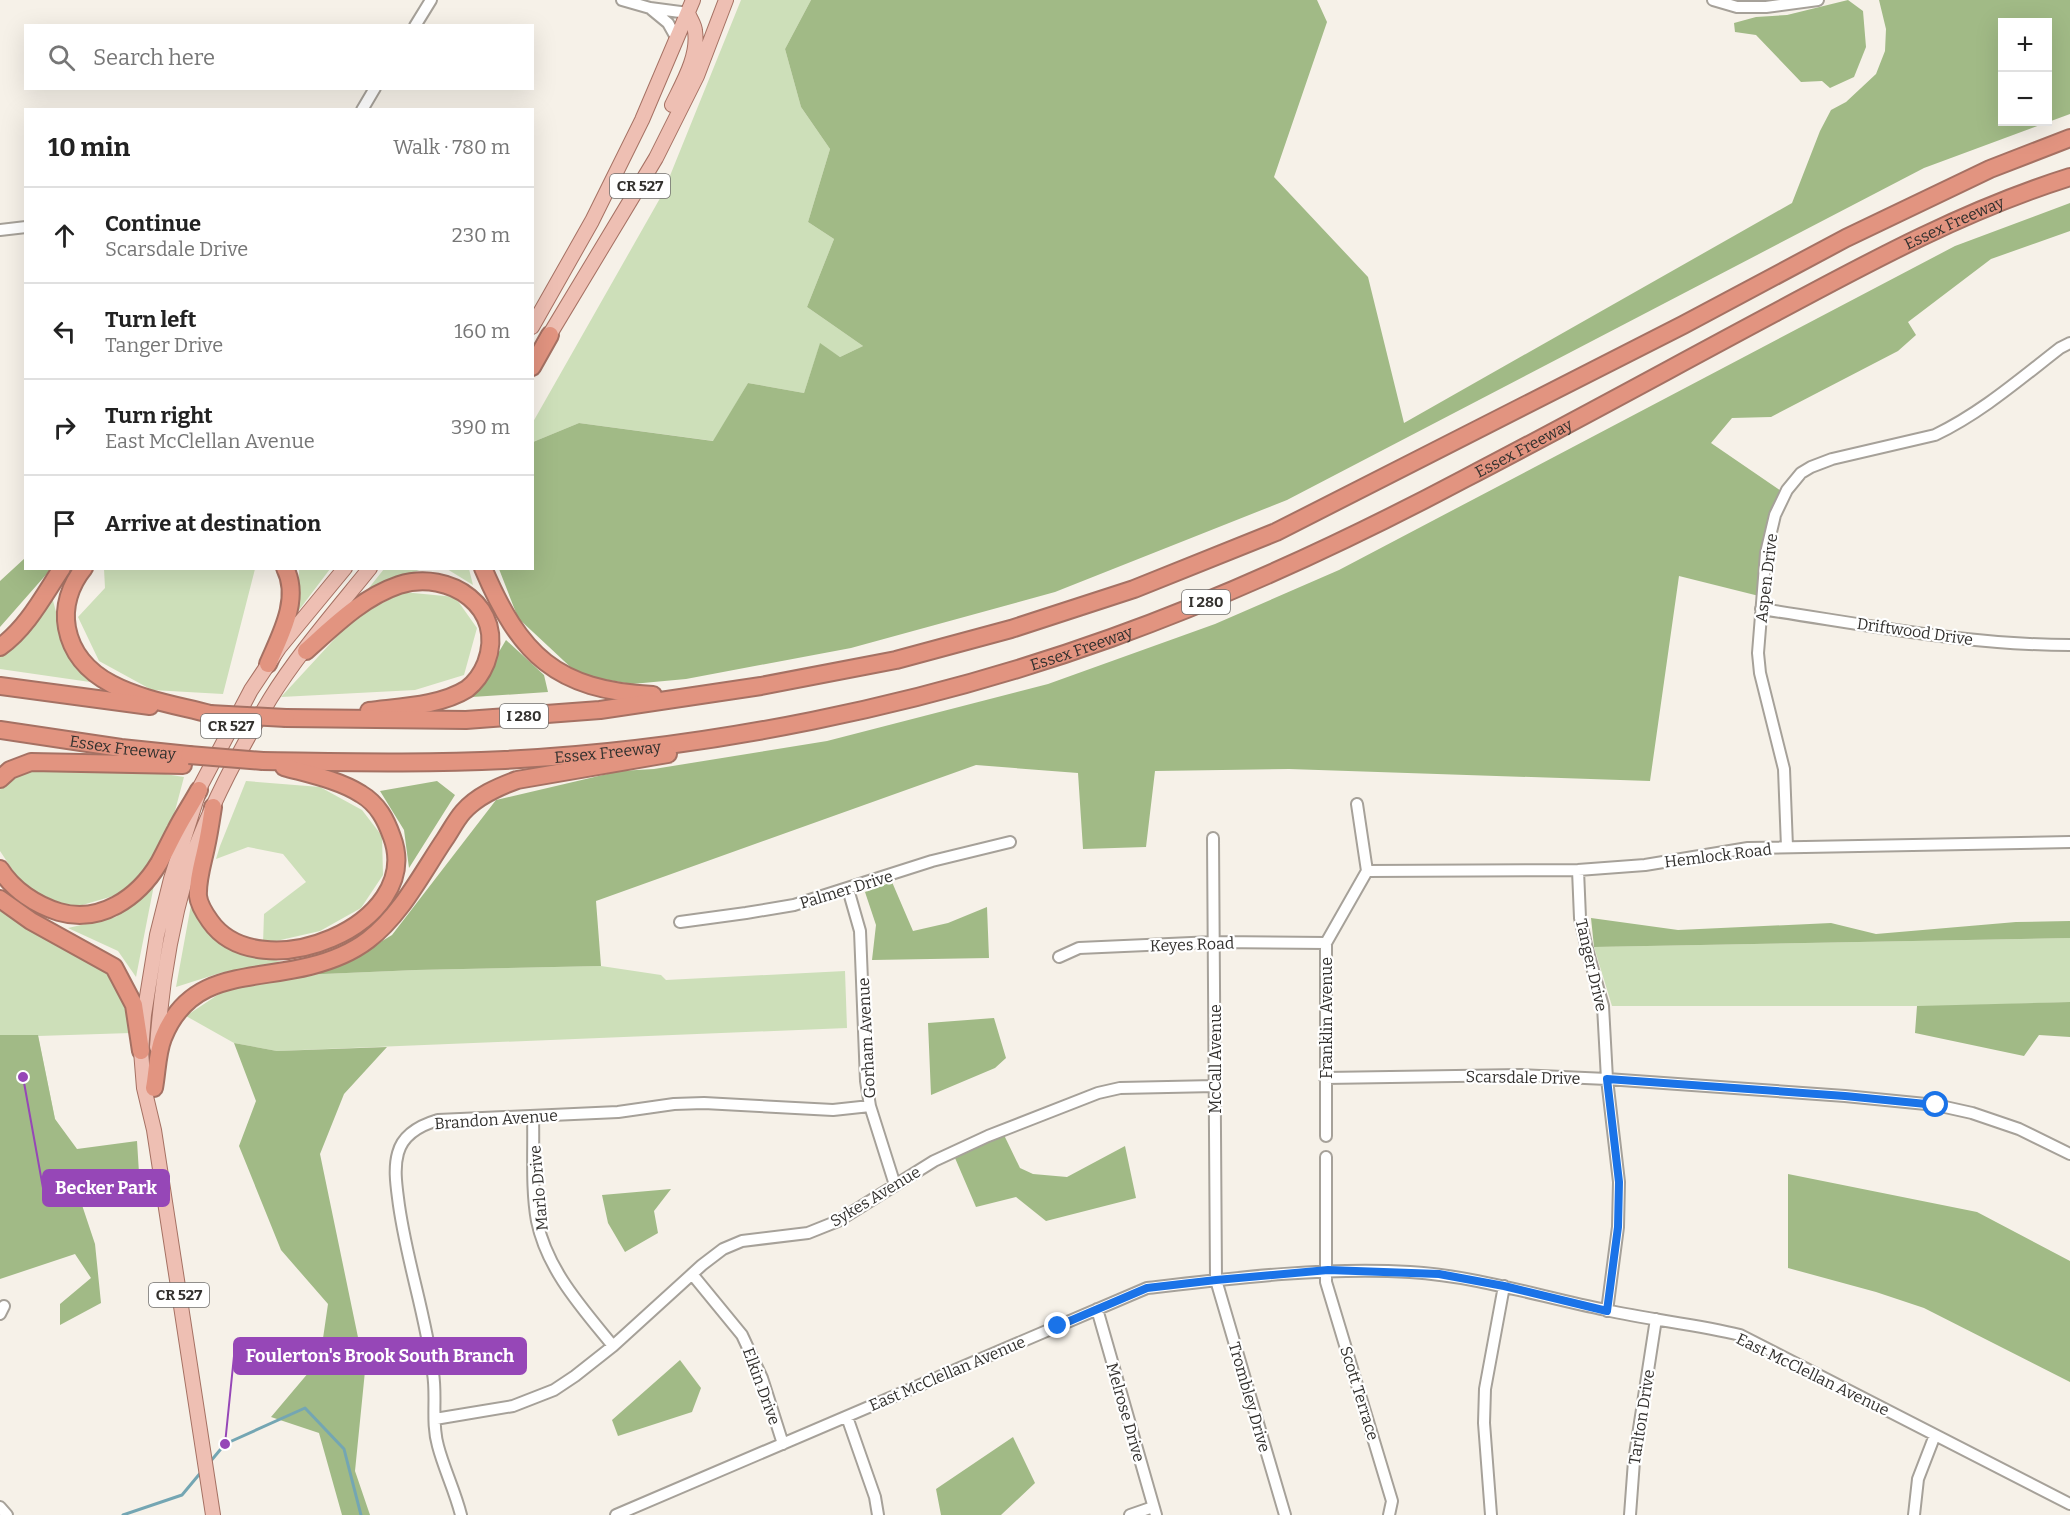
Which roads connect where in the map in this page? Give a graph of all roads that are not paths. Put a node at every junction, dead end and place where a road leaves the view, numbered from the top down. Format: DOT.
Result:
graph roads {
  1 [pos="431,0"];
  2 [pos="622,0"];
  3 [pos="726,0"];
  4 [pos="1713,0"];
  5 [pos="1818,0"];
  6 [pos="690,6"];
  7 [pos="650,8"];
  8 [pos="416,24"];
  9 [pos="677,39"];
  10 [pos="374,90"];
  11 [pos="363,108"];
  12 [pos="2070,138"];
  13 [pos="2070,177"];
  14 [pos="629,203"];
  15 [pos="24,227"];
  16 [pos="0,230"];
  17 [pos="534,323"];
  18 [pos="550,336"];
  19 [pos="2070,343"];
  20 [pos="534,357"];
  21 [pos="534,364"];
  22 [pos="61,570"];
  23 [pos="83,570"];
  24 [pos="286,570"];
  25 [pos="343,570"];
  26 [pos="368,570"];
  27 [pos="484,570"];
  28 [pos="1761,609"];
  29 [pos="2070,645"];
  30 [pos="0,647"];
  31 [pos="306,651"];
  32 [pos="268,664"];
  33 [pos="0,686"];
  34 [pos="761,686"];
  35 [pos="210,714"];
  36 [pos="314,719"];
  37 [pos="804,722"];
  38 [pos="0,730"];
  39 [pos="186,760"];
  40 [pos="263,761"];
  41 [pos="0,779"];
  42 [pos="199,790"];
  43 [pos="1357,804"];
  44 [pos="213,807"];
  45 [pos="1213,838"];
  46 [pos="1010,842"];
  47 [pos="2070,842"];
  48 [pos="1787,847"];
  49 [pos="0,869"];
  50 [pos="1578,870"];
  51 [pos="1367,871"];
  52 [pos="848,889"];
  53 [pos="0,899"];
  54 [pos="680,922"];
  55 [pos="1214,942"];
  56 [pos="1326,943"];
  57 [pos="1059,957"];
  58 [pos="141,1051"];
  59 [pos="1325,1078"];
  60 [pos="1607,1079"];
  61 [pos="1215,1086"];
  62 [pos="154,1088"];
  63 [pos="870,1106"];
  64 [pos="533,1116"];
  65 [pos="154,1130"];
  66 [pos="1326,1136"];
  67 [pos="2070,1154"];
  68 [pos="1326,1157"];
  69 [pos="895,1185"];
  70 [pos="1328,1270"];
  71 [pos="692,1274"];
  72 [pos="1216,1280"];
  73 [pos="1504,1286"];
  74 [pos="1097,1309"];
  75 [pos="1607,1311"];
  76 [pos="1656,1318"];
  77 [pos="613,1346"];
  78 [pos="847,1417"];
  79 [pos="435,1419"];
  80 [pos="1935,1435"];
  81 [pos="783,1444"];
  82 [pos="2070,1504"];
  83 [pos="0,1507"];
  84 [pos="1154,1511"];
  85 [pos="7,1515"];
  86 [pos="213,1515"];
  87 [pos="461,1515"];
  88 [pos="616,1515"];
  89 [pos="878,1515"];
  90 [pos="1130,1515"];
  91 [pos="1285,1515"];
  92 [pos="1389,1515"];
  93 [pos="1491,1515"];
  94 [pos="1630,1515"];
  95 [pos="1914,1515"];
  1 -- 8 [label="street"];
  2 -- 7 [label="street"];
  3 -- 14 [label="main road, CR 527"];
  4 -- 5 [label="street"];
  6 -- 7 [label="street"];
  6 -- 9 [label="main road, CR 527"];
  6 -- 14 [label="main road"];
  7 -- 9 [label="street"];
  9 -- 17 [label="main road, CR 527"];
  10 -- 11 [label="street"];
  12 -- 34 [label="highway, Essex Freeway / I 280"];
  13 -- 37 [label="highway, Essex Freeway / I 280"];
  14 -- 18 [label="main road, CR 527"];
  15 -- 16 [label="street"];
  18 -- 20 [label="main road, CR 527"];
  18 -- 21 [label="highway"];
  19 -- 28 [label="street, Aspen Drive"];
  22 -- 30 [label="highway"];
  23 -- 35 [label="highway"];
  24 -- 32 [label="highway"];
  25 -- 32 [label="main road, CR 527"];
  26 -- 31 [label="main road, CR 527"];
  27 -- 34 [label="highway"];
  28 -- 29 [label="street, Driftwood Drive"];
  28 -- 48 [label="street, Aspen Drive"];
  31 -- 36 [label="highway"];
  31 -- 44 [label="main road, CR 527"];
  32 -- 42 [label="main road, CR 527"];
  33 -- 35 [label="highway, Essex Freeway / I 280"];
  34 -- 36 [label="highway, Essex Freeway / I 280"];
  35 -- 36 [label="highway, Essex Freeway / I 280, bridge"];
  37 -- 40 [label="highway, Essex Freeway / I 280"];
  37 -- 62 [label="highway"];
  38 -- 39 [label="highway, Essex Freeway / I 280"];
  39 -- 40 [label="highway, Essex Freeway / I 280, bridge"];
  39 -- 41 [label="highway"];
  40 -- 44 [label="highway"];
  42 -- 49 [label="highway"];
  42 -- 58 [label="main road, CR 527"];
  43 -- 51 [label="street"];
  44 -- 62 [label="main road, CR 527"];
  45 -- 55 [label="street, McCall Avenue"];
  46 -- 52 [label="street, Palmer Drive"];
  47 -- 48 [label="street, Hemlock Road"];
  48 -- 50 [label="street, Hemlock Road"];
  50 -- 51 [label="street, Hemlock Road"];
  50 -- 60 [label="street, Tanger Drive"];
  51 -- 56 [label="street, Franklin Avenue"];
  52 -- 54 [label="street, Palmer Drive"];
  52 -- 63 [label="street, Gorham Avenue"];
  53 -- 58 [label="highway"];
  55 -- 56 [label="street, Keyes Road"];
  55 -- 57 [label="street, Keyes Road"];
  55 -- 61 [label="street, McCall Avenue"];
  56 -- 59 [label="street, Franklin Avenue"];
  58 -- 65 [label="main road, CR 527"];
  59 -- 60 [label="street, Scarsdale Drive"];
  59 -- 66 [label="street, Franklin Avenue"];
  60 -- 67 [label="street, Scarsdale Drive"];
  60 -- 75 [label="street, Tanger Drive"];
  61 -- 69 [label="street, Sykes Avenue"];
  61 -- 72 [label="street, McCall Avenue"];
  62 -- 65 [label="main road, CR 527"];
  63 -- 64 [label="street, Brandon Avenue"];
  63 -- 69 [label="street, Gorham Avenue"];
  64 -- 77 [label="street, Marlo Drive"];
  64 -- 79 [label="street, Brandon Avenue"];
  65 -- 86 [label="main road, CR 527"];
  68 -- 70 [label="street"];
  69 -- 71 [label="street, Sykes Avenue"];
  70 -- 72 [label="street, East McClellan Avenue"];
  70 -- 73 [label="street, East McClellan Avenue"];
  70 -- 92 [label="street, Scott Terrace"];
  71 -- 77 [label="street, Sykes Avenue"];
  71 -- 81 [label="street, Elkin Drive"];
  72 -- 74 [label="street, East McClellan Avenue"];
  72 -- 91 [label="street, Trombley Drive"];
  73 -- 75 [label="street, East McClellan Avenue"];
  73 -- 93 [label="street"];
  74 -- 78 [label="street, East McClellan Avenue"];
  74 -- 84 [label="street, Melrose Drive"];
  75 -- 76 [label="street, East McClellan Avenue"];
  76 -- 80 [label="street, East McClellan Avenue"];
  76 -- 94 [label="street, Tarlton Drive"];
  77 -- 79 [label="street, Sykes Avenue"];
  78 -- 81 [label="street, East McClellan Avenue"];
  78 -- 89 [label="street"];
  79 -- 87 [label="street, Brandon Avenue"];
  80 -- 82 [label="street, East McClellan Avenue"];
  80 -- 95 [label="street"];
  81 -- 88 [label="street, East McClellan Avenue"];
  83 -- 85 [label="street"];
  84 -- 90 [label="street"];
}
